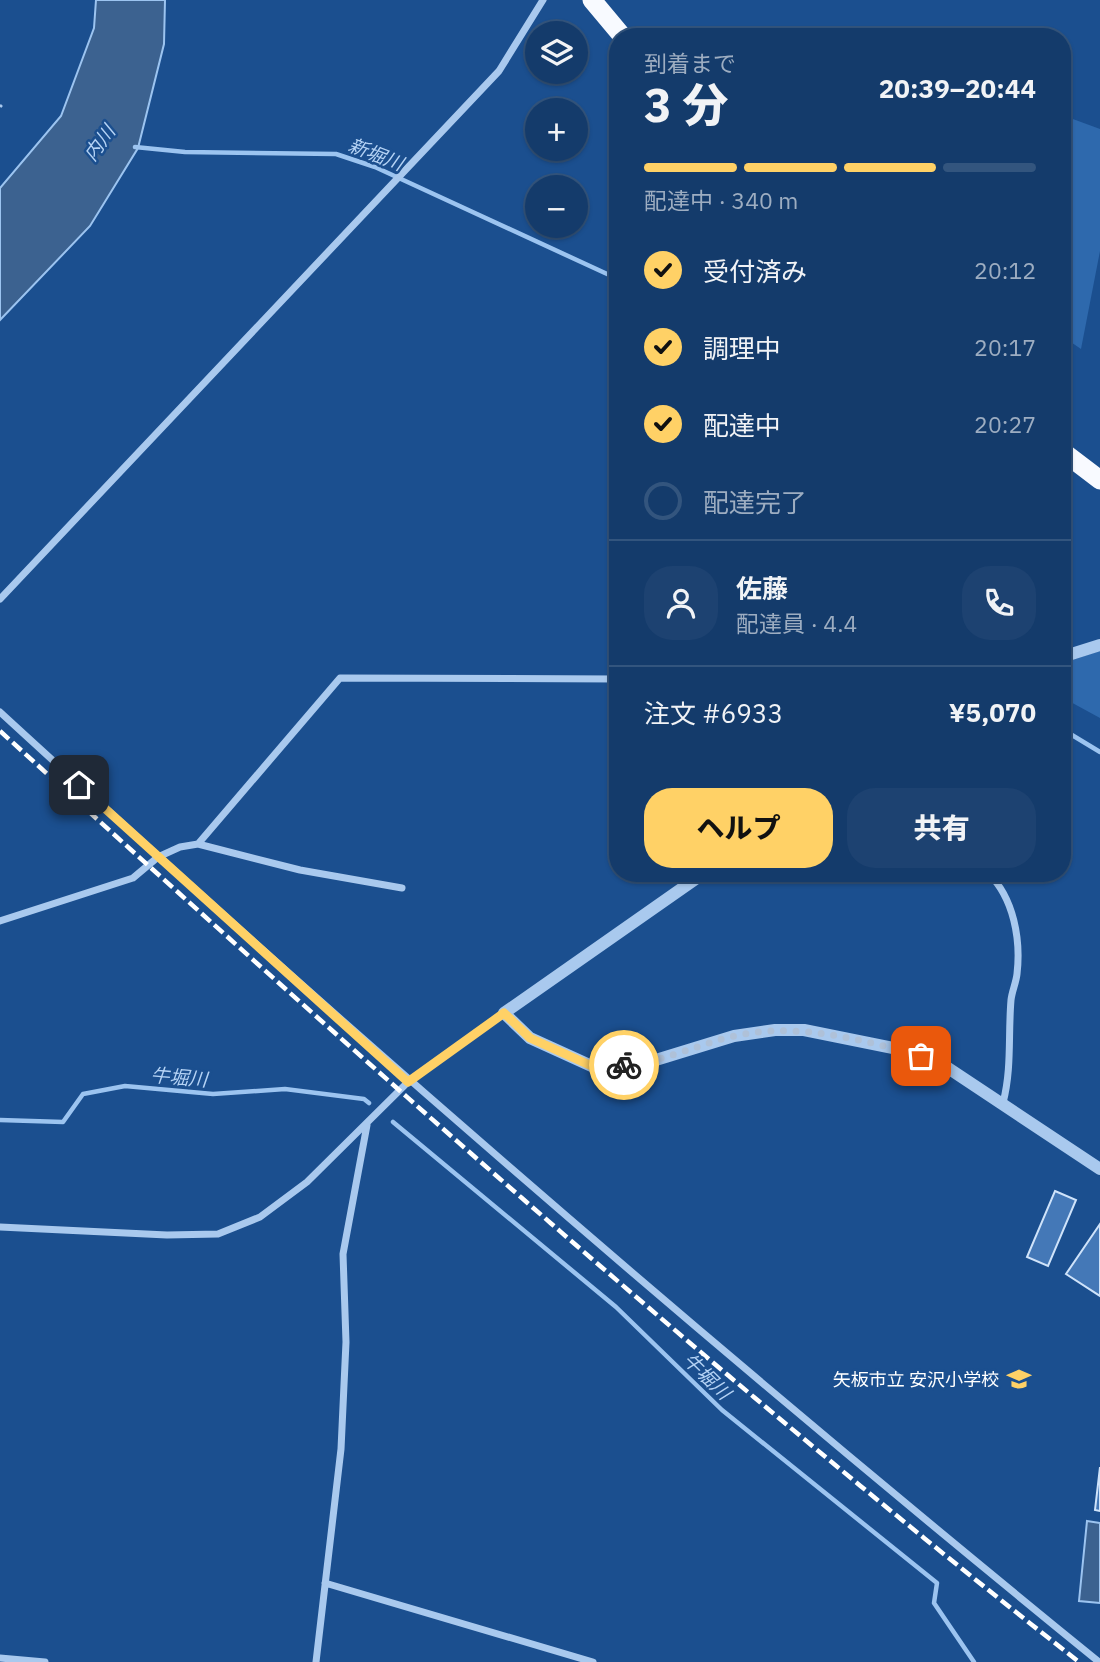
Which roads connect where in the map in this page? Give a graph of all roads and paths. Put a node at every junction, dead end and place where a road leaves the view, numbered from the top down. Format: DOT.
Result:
graph roads {
  1 [pos="542,0"];
  2 [pos="592,0"];
  3 [pos="615,28"];
  4 [pos="1071,459"];
  5 [pos="1100,481"];
  6 [pos="0,599"];
  7 [pos="1100,645"];
  8 [pos="1071,654"];
  9 [pos="609,678"];
  10 [pos="0,712"];
  11 [pos="198,844"];
  12 [pos="158,857"];
  13 [pos="691,882"];
  14 [pos="995,882"];
  15 [pos="402,888"];
  16 [pos="0,921"];
  17 [pos="504,1013"];
  18 [pos="408,1082"];
  19 [pos="1003,1103"];
  20 [pos="368,1124"];
  21 [pos="1100,1169"];
  22 [pos="0,1227"];
  23 [pos="325,1583"];
  24 [pos="0,1658"];
  25 [pos="45,1662"];
  26 [pos="316,1662"];
  27 [pos="590,1662"];
  28 [pos="1099,1662"];
  1 -- 6 [label="street"];
  2 -- 3 [label="highway"];
  4 -- 5 [label="highway"];
  7 -- 8 [label="street"];
  9 -- 11 [label="street"];
  10 -- 12 [label="street"];
  11 -- 12 [label="street"];
  11 -- 15 [label="street"];
  12 -- 16 [label="street"];
  12 -- 18 [label="street"];
  13 -- 17 [label="street"];
  14 -- 19 [label="street"];
  17 -- 18 [label="street"];
  17 -- 19 [label="street"];
  18 -- 20 [label="street"];
  18 -- 28 [label="street"];
  19 -- 21 [label="street"];
  20 -- 22 [label="street"];
  20 -- 23 [label="street"];
  23 -- 26 [label="street"];
  23 -- 27 [label="street"];
  24 -- 25 [label="street"];
}
